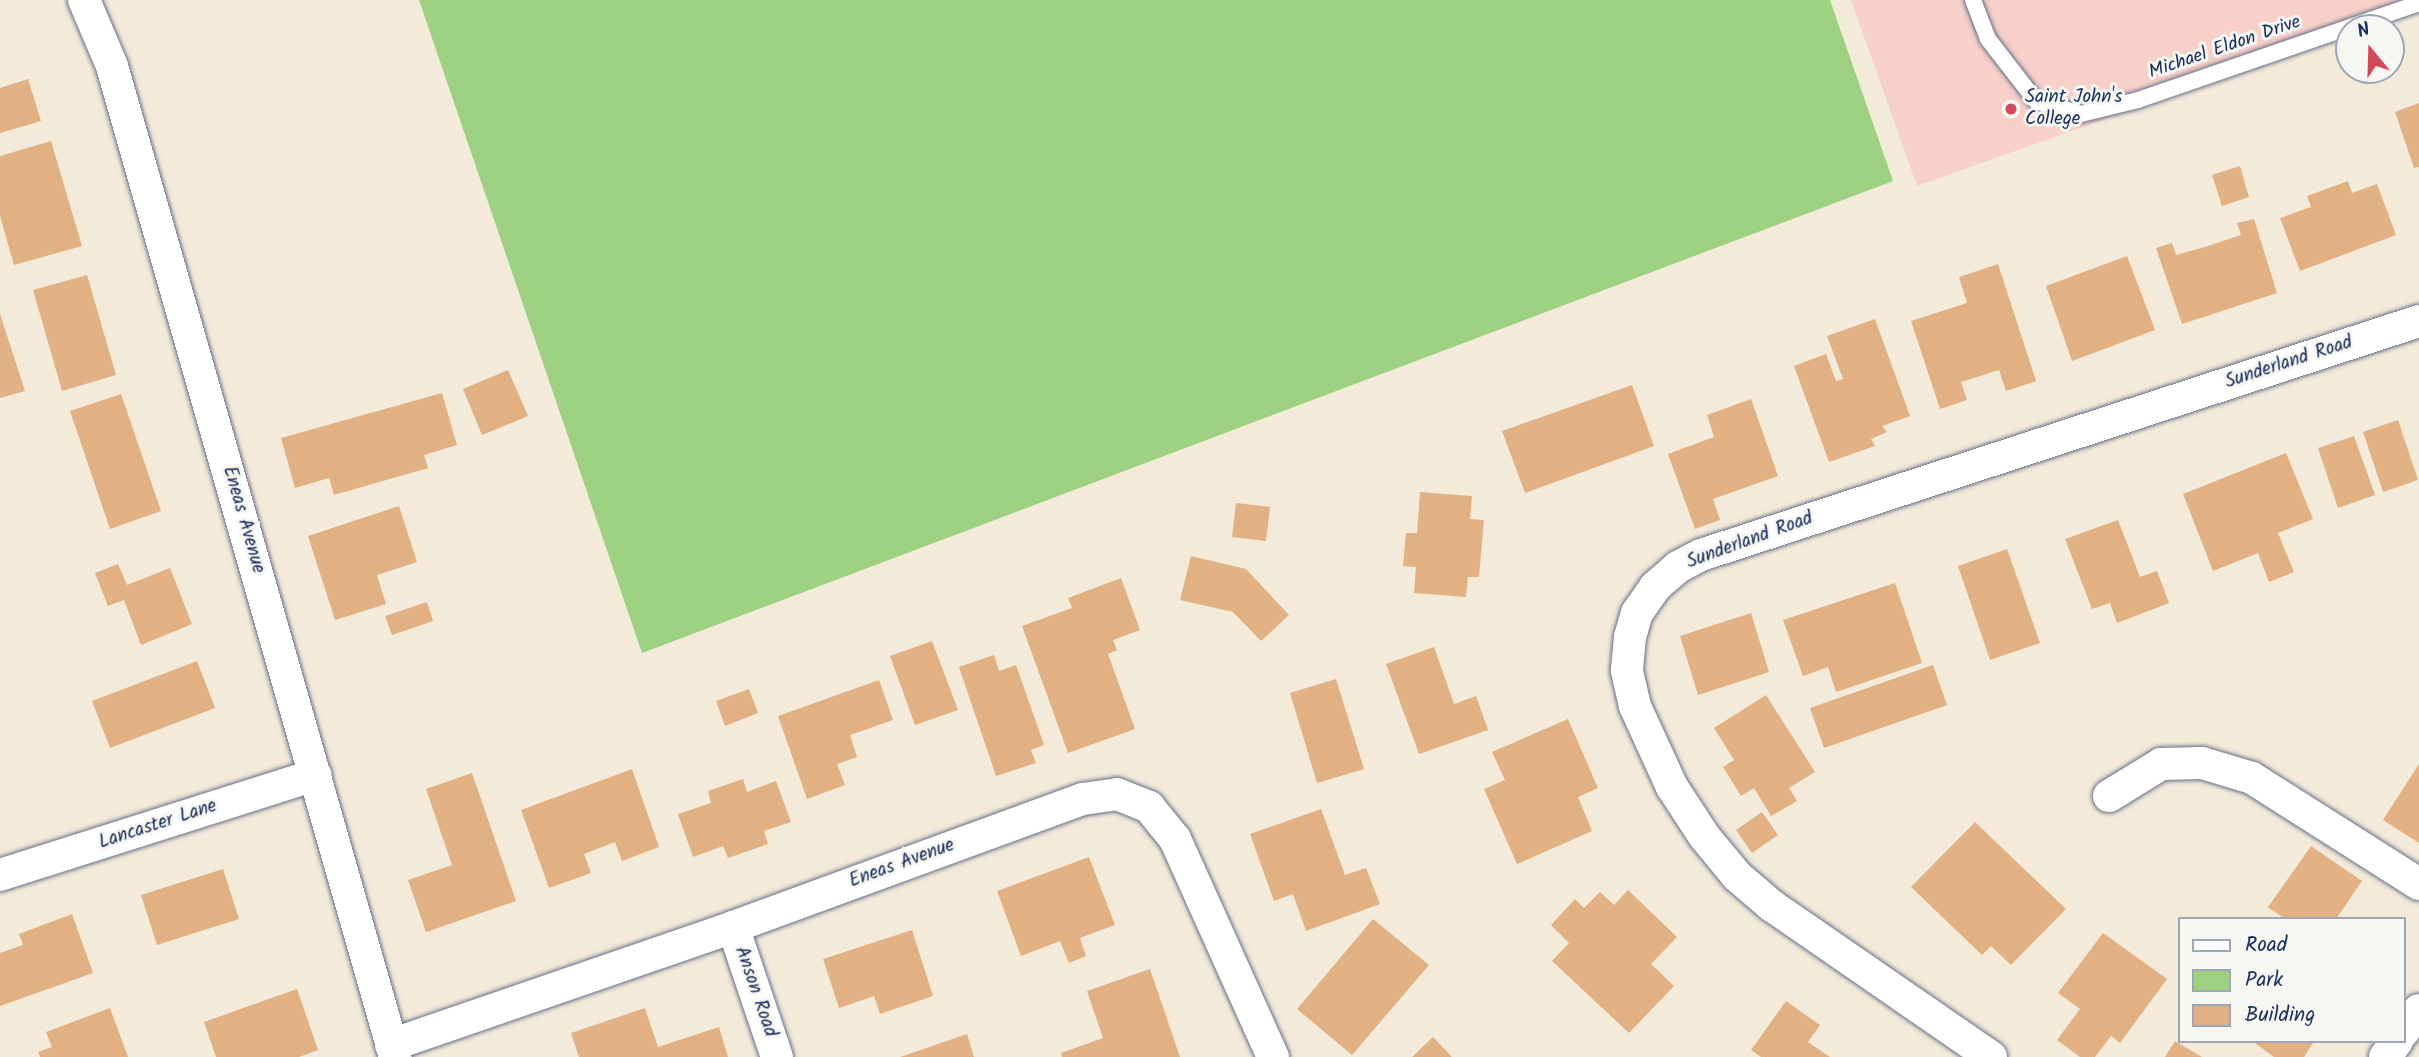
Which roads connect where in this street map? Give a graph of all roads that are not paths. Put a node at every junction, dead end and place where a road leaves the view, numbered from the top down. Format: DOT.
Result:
graph roads {
  1 [pos="84,0"];
  2 [pos="1973,0"];
  3 [pos="2419,3"];
  4 [pos="2419,321"];
  5 [pos="316,775"];
  6 [pos="2109,796"];
  7 [pos="0,875"];
  8 [pos="2419,884"];
  9 [pos="733,927"];
  10 [pos="2419,1010"];
  11 [pos="2405,1029"];
  12 [pos="393,1051"];
  13 [pos="777,1057"];
  14 [pos="1273,1057"];
  15 [pos="1991,1057"];
  1 -- 5 [label="street, Eneas Avenue"];
  2 -- 3 [label="lane, Michael Eldon Drive"];
  4 -- 15 [label="street, Sunderland Road"];
  5 -- 7 [label="street, Lancaster Lane"];
  5 -- 12 [label="street, Eneas Avenue"];
  6 -- 8 [label="street"];
  9 -- 12 [label="street, Eneas Avenue"];
  9 -- 13 [label="street, Anson Road"];
  9 -- 14 [label="street, Eneas Avenue"];
  10 -- 11 [label="street"];
}
